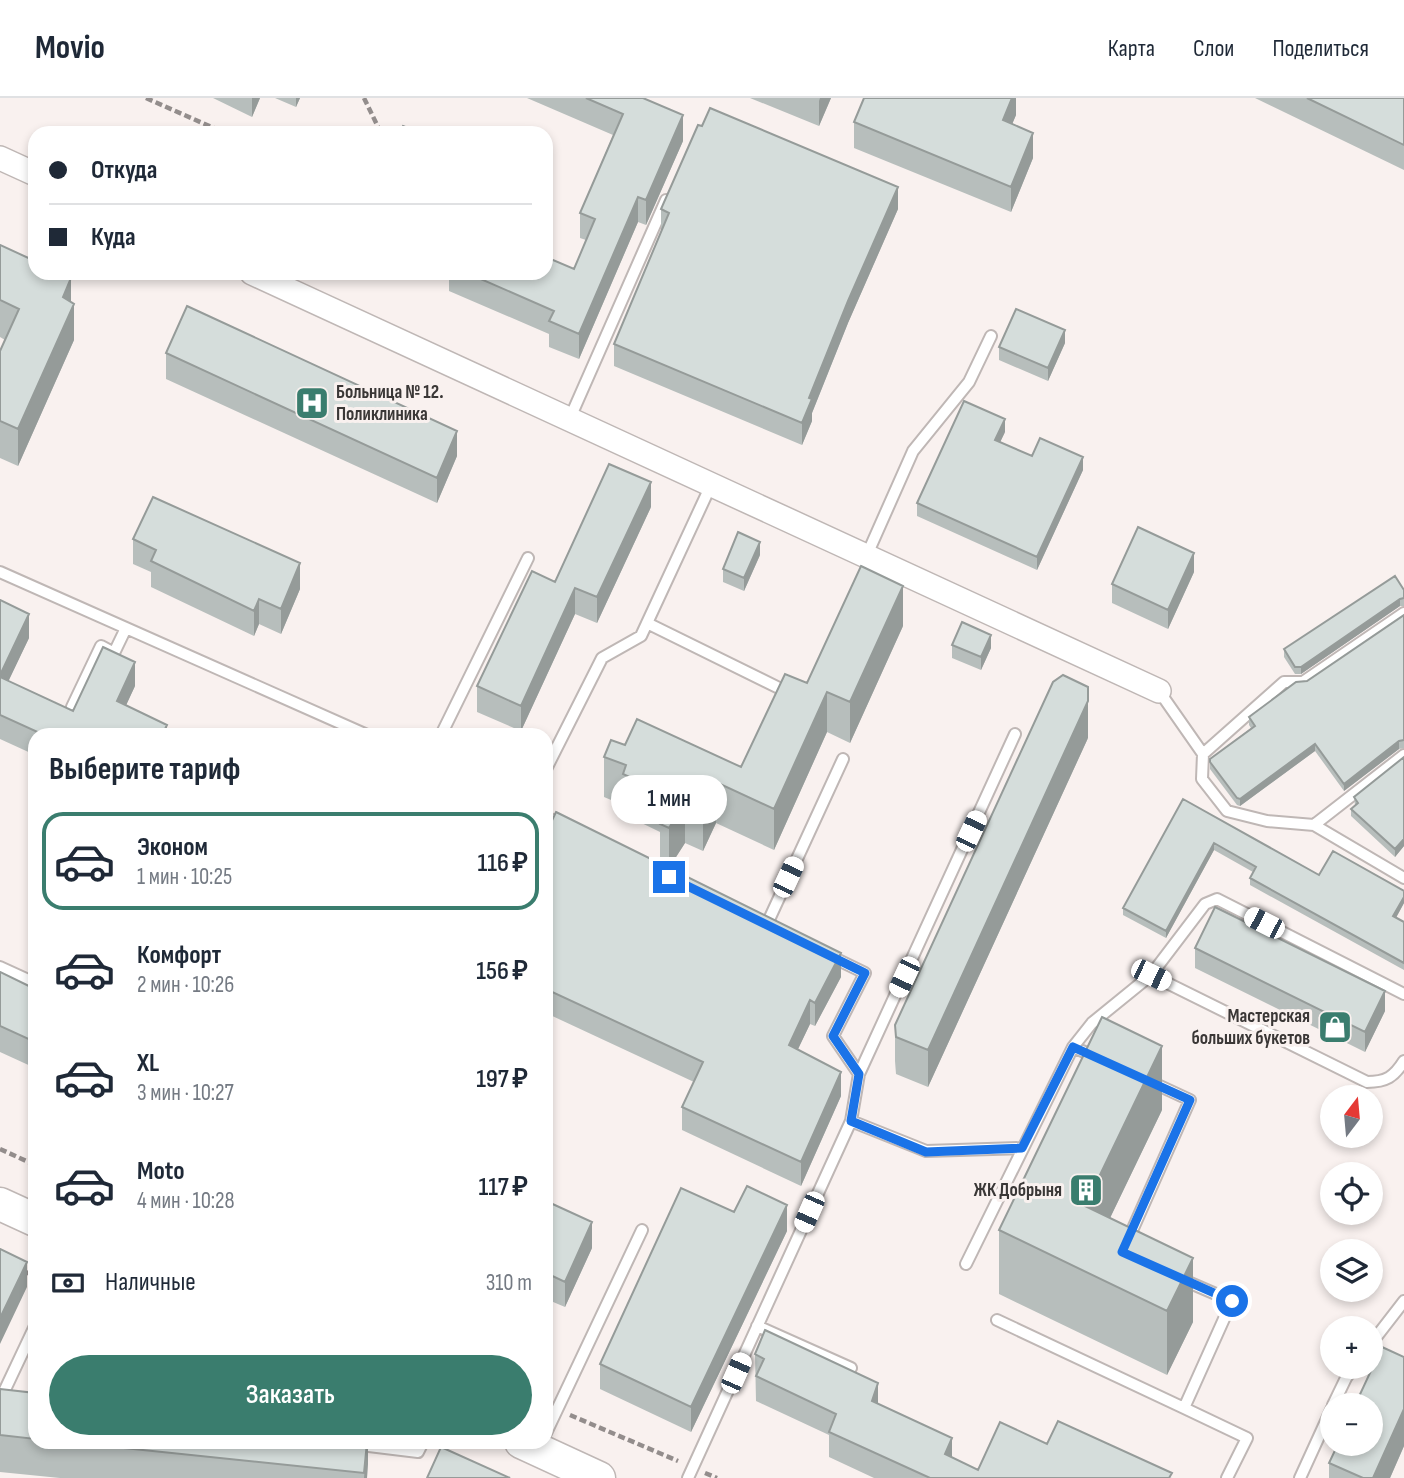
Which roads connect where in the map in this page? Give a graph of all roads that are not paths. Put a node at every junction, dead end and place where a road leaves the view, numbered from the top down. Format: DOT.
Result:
graph roads {
  1 [pos="0,158"];
  2 [pos="28,171"];
  3 [pos="673,183"];
  4 [pos="267,280"];
  5 [pos="991,336"];
  6 [pos="570,418"];
  7 [pos="711,485"];
  8 [pos="866,557"];
  9 [pos="528,558"];
  10 [pos="0,572"];
  11 [pos="1404,613"];
  12 [pos="647,623"];
  13 [pos="126,628"];
  14 [pos="783,690"];
  15 [pos="1159,691"];
  16 [pos="72,707"];
  17 [pos="351,728"];
  18 [pos="444,728"];
  19 [pos="1016,734"];
  20 [pos="1203,754"];
  21 [pos="553,755"];
  22 [pos="1404,755"];
  23 [pos="843,759"];
  24 [pos="553,820"];
  25 [pos="1314,825"];
  26 [pos="570,829"];
  27 [pos="1404,878"];
  28 [pos="754,918"];
  29 [pos="767,925"];
  30 [pos="779,930"];
  31 [pos="816,948"];
  32 [pos="0,967"];
  33 [pos="1151,975"];
  34 [pos="28,980"];
  35 [pos="1404,994"];
  36 [pos="1073,1047"];
  37 [pos="1404,1061"];
  38 [pos="1106,1062"];
  39 [pos="859,1074"];
  40 [pos="1138,1076"];
  41 [pos="851,1121"];
  42 [pos="1022,1148"];
  43 [pos="0,1204"];
  44 [pos="28,1217"];
  45 [pos="642,1230"];
  46 [pos="1122,1252"];
  47 [pos="966,1264"];
  48 [pos="1171,1274"];
  49 [pos="1404,1301"];
  50 [pos="997,1320"];
  51 [pos="757,1326"];
  52 [pos="1383,1328"];
  53 [pos="28,1343"];
  54 [pos="850,1368"];
  55 [pos="5,1399"];
  56 [pos="1184,1408"];
  57 [pos="553,1416"];
  58 [pos="1320,1434"];
  59 [pos="393,1449"];
  60 [pos="420,1449"];
  61 [pos="549,1449"];
  62 [pos="691,1473"];
  63 [pos="599,1478"];
  64 [pos="1227,1478"];
  65 [pos="1300,1478"];
  1 -- 2 [label="street"];
  3 -- 6 [label="lane"];
  4 -- 6 [label="street"];
  5 -- 8 [label="lane"];
  6 -- 7 [label="street"];
  7 -- 8 [label="street"];
  7 -- 12 [label="lane"];
  8 -- 15 [label="street"];
  9 -- 18 [label="lane"];
  10 -- 13 [label="lane"];
  11 -- 20 [label="lane"];
  12 -- 14 [label="lane"];
  12 -- 21 [label="lane"];
  13 -- 16 [label="lane"];
  13 -- 17 [label="lane"];
  15 -- 20 [label="lane"];
  19 -- 39 [label="lane"];
  20 -- 25 [label="lane"];
  22 -- 25 [label="lane"];
  23 -- 29 [label="lane"];
  24 -- 26 [label="lane"];
  25 -- 27 [label="lane"];
  28 -- 29 [label="lane"];
  29 -- 30 [label="lane"];
  31 -- 39 [label="lane"];
  32 -- 34 [label="lane"];
  33 -- 35 [label="lane"];
  33 -- 36 [label="lane"];
  33 -- 37 [label="lane"];
  36 -- 38 [label="lane"];
  36 -- 42 [label="lane"];
  39 -- 41 [label="lane"];
  40 -- 46 [label="lane"];
  41 -- 42 [label="lane"];
  41 -- 51 [label="lane"];
  42 -- 47 [label="lane"];
  43 -- 44 [label="main road"];
  45 -- 57 [label="lane"];
  48 -- 56 [label="lane"];
  49 -- 52 [label="lane"];
  50 -- 56 [label="lane"];
  51 -- 54 [label="lane"];
  51 -- 62 [label="lane"];
  53 -- 55 [label="lane"];
  56 -- 64 [label="lane"];
  58 -- 65 [label="lane"];
  59 -- 60 [label="lane"];
  61 -- 63 [label="main road"];
}
